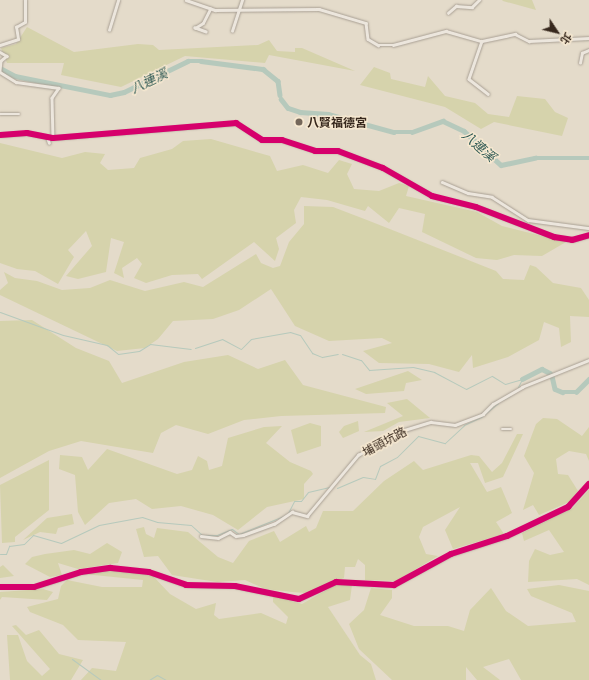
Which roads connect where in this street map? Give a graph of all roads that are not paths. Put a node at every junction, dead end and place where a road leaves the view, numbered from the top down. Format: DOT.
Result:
graph roads {
  1 [pos="25,0"];
  2 [pos="118,0"];
  3 [pos="186,0"];
  4 [pos="242,0"];
  5 [pos="479,0"];
  6 [pos="239,8"];
  7 [pos="210,9"];
  8 [pos="448,13"];
  9 [pos="109,30"];
  10 [pos="232,31"];
  11 [pos="206,32"];
  12 [pos="589,38"];
  13 [pos="482,41"];
  14 [pos="0,45"];
  15 [pos="589,50"];
  16 [pos="0,52"];
  17 [pos="580,63"];
  18 [pos="0,72"];
  19 [pos="488,94"];
  20 [pos="0,114"];
  21 [pos="19,114"];
  22 [pos="0,135"];
  23 [pos="48,138"];
  24 [pos="53,138"];
  25 [pos="49,143"];
  26 [pos="442,182"];
  27 [pos="589,228"];
  28 [pos="589,235"];
  29 [pos="589,360"];
  30 [pos="502,429"];
  31 [pos="511,429"];
  32 [pos="589,484"];
  33 [pos="201,536"];
  34 [pos="0,587"];
  1 -- 14 [label="street"];
  2 -- 9 [label="street"];
  3 -- 7 [label="street"];
  4 -- 6 [label="street"];
  5 -- 8 [label="street"];
  6 -- 7 [label="street"];
  6 -- 10 [label="street"];
  6 -- 13 [label="street"];
  7 -- 11 [label="street"];
  12 -- 13 [label="street"];
  13 -- 19 [label="street"];
  15 -- 17 [label="street"];
  16 -- 18 [label="street"];
  18 -- 24 [label="street"];
  20 -- 21 [label="street"];
  22 -- 23 [label="street"];
  23 -- 24 [label="street"];
  23 -- 25 [label="street"];
  24 -- 28 [label="street"];
  26 -- 27 [label="street"];
  29 -- 33 [label="street, 埔頭坑路"];
  30 -- 31 [label="street"];
  32 -- 34 [label="street"];
}
